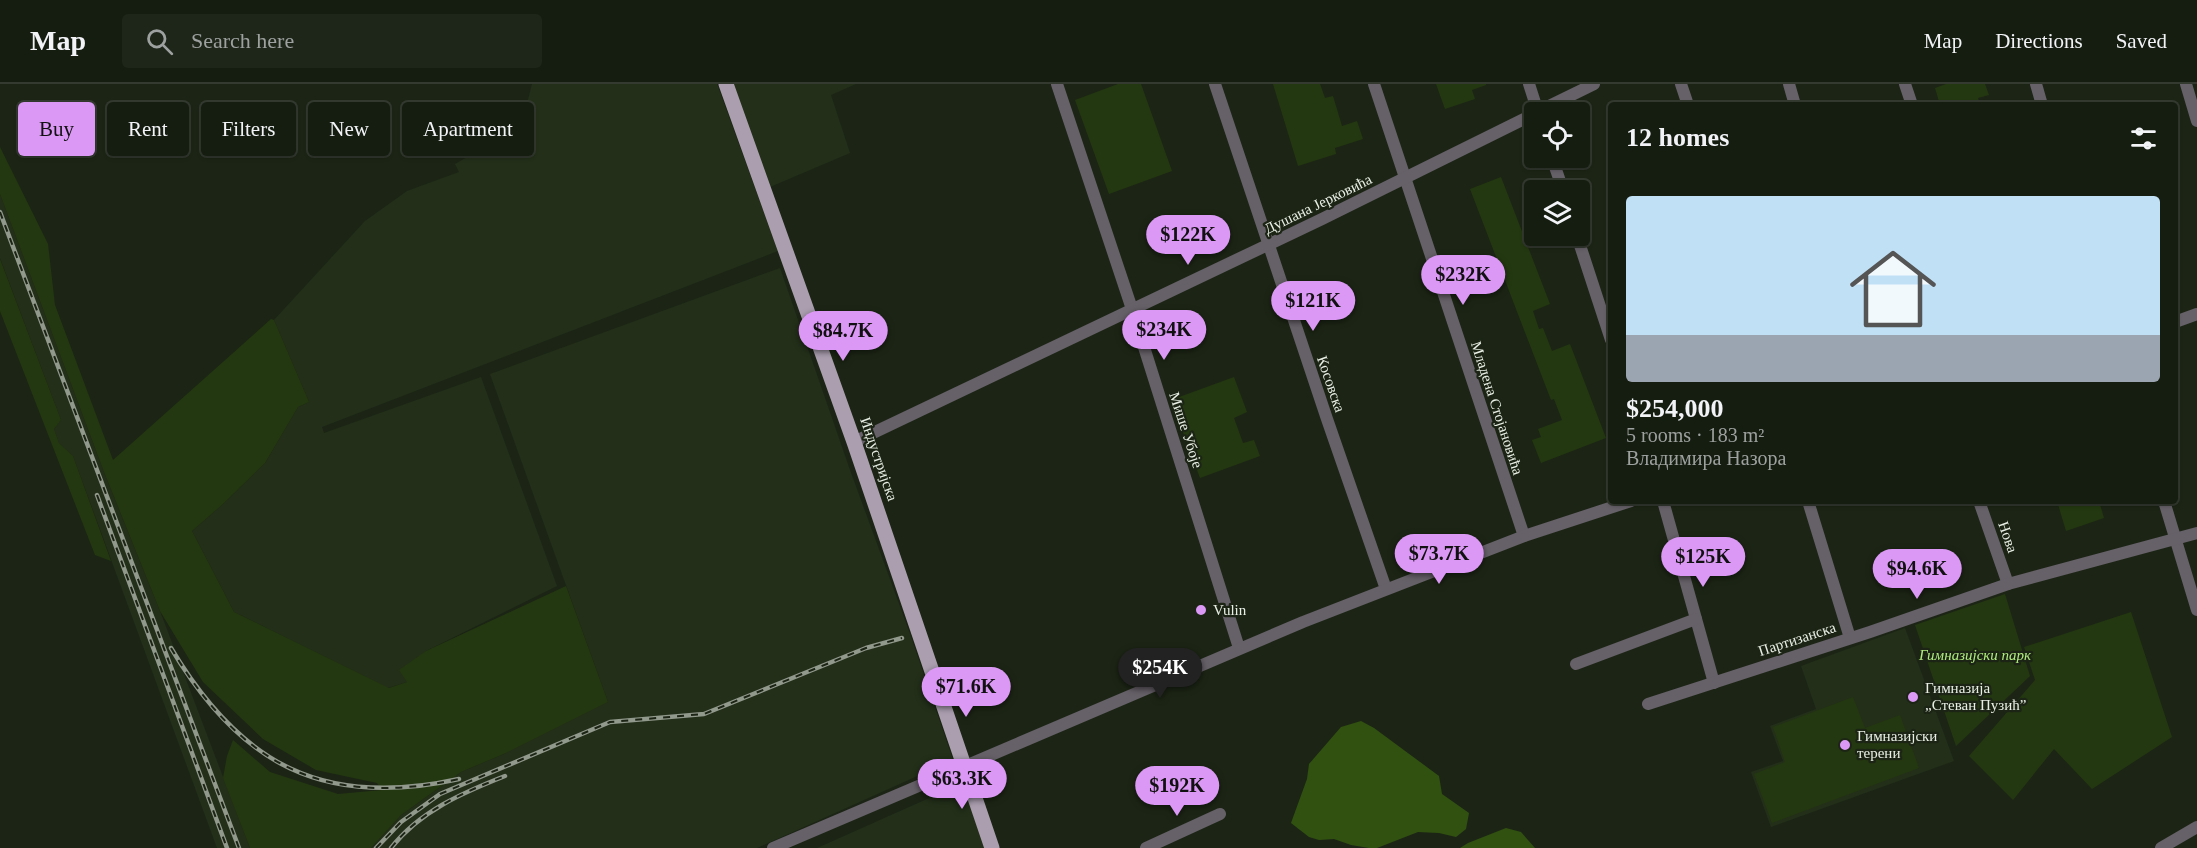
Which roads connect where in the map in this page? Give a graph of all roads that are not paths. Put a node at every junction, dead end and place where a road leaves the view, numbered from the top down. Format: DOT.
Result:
graph roads {
  1 [pos="726,84"];
  2 [pos="1058,84"];
  3 [pos="1215,84"];
  4 [pos="1374,84"];
  5 [pos="1529,84"];
  6 [pos="1594,84"];
  7 [pos="1681,84"];
  8 [pos="1788,84"];
  9 [pos="1905,84"];
  10 [pos="2036,84"];
  11 [pos="2186,84"];
  12 [pos="1534,102"];
  13 [pos="1559,102"];
  14 [pos="1687,102"];
  15 [pos="1794,102"];
  16 [pos="1911,102"];
  17 [pos="2041,102"];
  18 [pos="1524,120"];
  19 [pos="2197,121"];
  20 [pos="1405,179"];
  21 [pos="1268,245"];
  22 [pos="1580,246"];
  23 [pos="1132,309"];
  24 [pos="2197,314"];
  25 [pos="2178,321"];
  26 [pos="1608,331"];
  27 [pos="854,442"];
  28 [pos="1622,504"];
  29 [pos="1664,504"];
  30 [pos="1809,504"];
  31 [pos="1980,504"];
  32 [pos="2165,504"];
  33 [pos="2197,533"];
  34 [pos="1524,536"];
  35 [pos="2175,539"];
  36 [pos="2008,584"];
  37 [pos="1386,589"];
  38 [pos="2197,610"];
  39 [pos="1696,619"];
  40 [pos="1850,638"];
  41 [pos="1239,648"];
  42 [pos="1576,664"];
  43 [pos="1714,683"];
  44 [pos="1648,704"];
  45 [pos="964,766"];
  46 [pos="1220,814"];
  47 [pos="2197,827"];
  48 [pos="773,848"];
  49 [pos="992,848"];
  50 [pos="1146,848"];
  51 [pos="2162,848"];
  1 -- 27 [label="main road, Индустријска"];
  2 -- 23 [label="street, Мише Убоје"];
  3 -- 21 [label="street, Косовска"];
  4 -- 20 [label="street, Младена Стојановића"];
  5 -- 12 [label="street"];
  6 -- 13 [label="street, Душана Јерковића"];
  7 -- 14 [label="street"];
  8 -- 15 [label="street"];
  9 -- 16 [label="street"];
  10 -- 17 [label="street"];
  11 -- 19 [label="street"];
  18 -- 20 [label="street, Душана Јерковића"];
  20 -- 21 [label="street, Душана Јерковића"];
  20 -- 34 [label="street, Младена Стојановића"];
  21 -- 23 [label="street, Душана Јерковића"];
  21 -- 37 [label="street, Косовска"];
  22 -- 26 [label="street"];
  23 -- 27 [label="street, Душана Јерковића"];
  23 -- 41 [label="street, Мише Убоје"];
  24 -- 25 [label="street"];
  27 -- 45 [label="main road, Индустријска"];
  28 -- 34 [label="street"];
  29 -- 39 [label="street"];
  30 -- 40 [label="street"];
  31 -- 36 [label="street, Нова"];
  32 -- 35 [label="street"];
  33 -- 35 [label="street, Партизанска"];
  34 -- 37 [label="street"];
  35 -- 36 [label="street, Партизанска"];
  35 -- 38 [label="street"];
  36 -- 40 [label="street, Партизанска"];
  37 -- 41 [label="street"];
  39 -- 42 [label="street"];
  39 -- 43 [label="street"];
  40 -- 43 [label="street, Партизанска"];
  41 -- 45 [label="street"];
  43 -- 44 [label="street, Партизанска"];
  45 -- 48 [label="street"];
  45 -- 49 [label="main road, Индустријска"];
  46 -- 50 [label="street"];
  47 -- 51 [label="street"];
}
